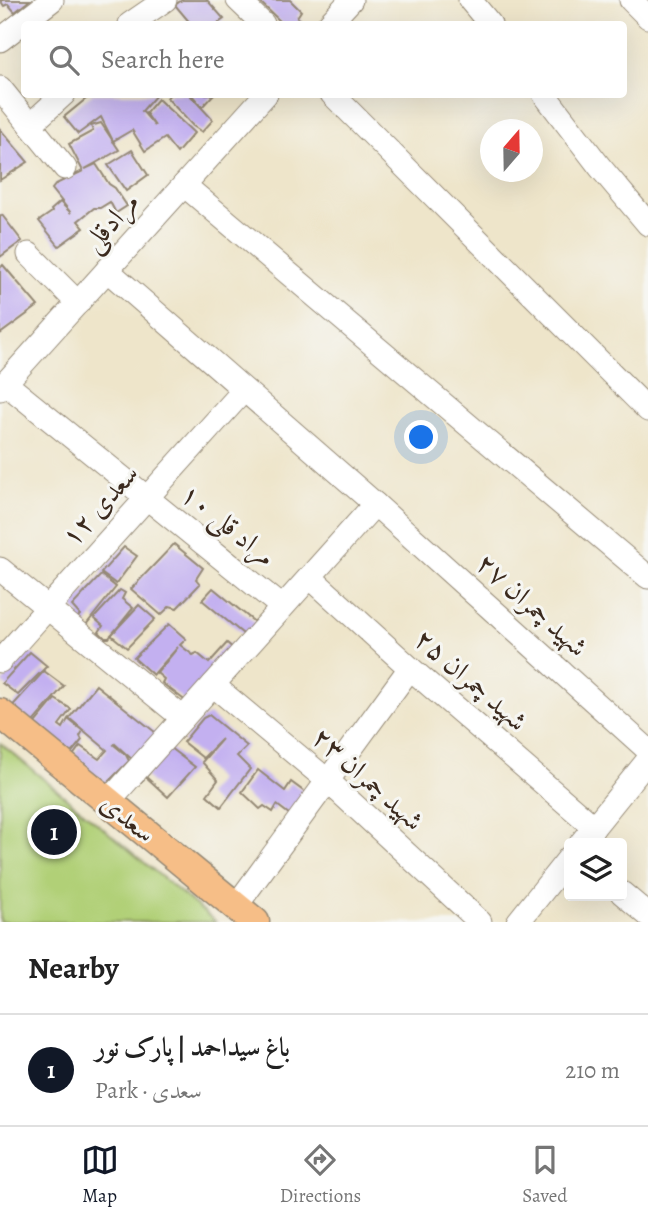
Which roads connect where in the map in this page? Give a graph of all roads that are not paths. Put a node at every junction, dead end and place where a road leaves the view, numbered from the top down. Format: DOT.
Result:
graph roads {
  1 [pos="52,0"];
  2 [pos="165,0"];
  3 [pos="239,0"];
  4 [pos="351,0"];
  5 [pos="470,0"];
  6 [pos="631,0"];
  7 [pos="648,18"];
  8 [pos="25,21"];
  9 [pos="134,21"];
  10 [pos="259,21"];
  11 [pos="332,21"];
  12 [pos="488,21"];
  13 [pos="21,24"];
  14 [pos="0,40"];
  15 [pos="0,88"];
  16 [pos="60,98"];
  17 [pos="262,98"];
  18 [pos="336,98"];
  19 [pos="547,98"];
  20 [pos="30,125"];
  21 [pos="65,168"];
  22 [pos="184,185"];
  23 [pos="648,224"];
  24 [pos="29,254"];
  25 [pos="107,270"];
  26 [pos="78,303"];
  27 [pos="3,386"];
  28 [pos="244,390"];
  29 [pos="648,410"];
  30 [pos="147,498"];
  31 [pos="375,504"];
  32 [pos="0,569"];
  33 [pos="310,577"];
  34 [pos="648,577"];
  35 [pos="282,607"];
  36 [pos="48,608"];
  37 [pos="0,661"];
  38 [pos="410,668"];
  39 [pos="213,685"];
  40 [pos="0,713"];
  41 [pos="183,718"];
  42 [pos="647,762"];
  43 [pos="328,780"];
  44 [pos="108,802"];
  45 [pos="588,835"];
  46 [pos="564,864"];
  47 [pos="627,897"];
  48 [pos="246,914"];
  49 [pos="648,915"];
  50 [pos="480,922"];
  51 [pos="518,922"];
  1 -- 8 [label="street"];
  2 -- 9 [label="street"];
  3 -- 10 [label="street"];
  4 -- 11 [label="street"];
  5 -- 12 [label="street"];
  6 -- 7 [label="street"];
  13 -- 14 [label="street"];
  15 -- 20 [label="street"];
  16 -- 20 [label="street"];
  17 -- 22 [label="street, مرادقلی"];
  18 -- 29 [label="street"];
  19 -- 23 [label="street"];
  20 -- 21 [label="street"];
  22 -- 25 [label="street, مرادقلی"];
  22 -- 34 [label="street"];
  24 -- 26 [label="street"];
  25 -- 26 [label="street, مرادقلی"];
  25 -- 28 [label="street, شهید چمران ۲۷"];
  26 -- 27 [label="street, مرادقلی"];
  27 -- 30 [label="street, مراد قلی ۱۰"];
  28 -- 30 [label="street, سعدی ۱۲"];
  28 -- 31 [label="street, شهید چمران ۲۷"];
  30 -- 35 [label="street, مراد قلی ۱۰"];
  30 -- 36 [label="street, سعدی ۱۲"];
  31 -- 33 [label="street"];
  31 -- 42 [label="street, شهید چمران ۲۷"];
  32 -- 36 [label="street"];
  33 -- 35 [label="street"];
  33 -- 38 [label="street, شهید چمران ۲۵"];
  35 -- 39 [label="street"];
  36 -- 37 [label="street, سعدی ۱۲"];
  36 -- 41 [label="street"];
  38 -- 43 [label="street"];
  38 -- 45 [label="street, شهید چمران ۲۵"];
  39 -- 41 [label="street"];
  39 -- 43 [label="street, شهید چمران ۲۳"];
  40 -- 44 [label="main road, سعدی"];
  41 -- 44 [label="street"];
  42 -- 45 [label="street"];
  43 -- 48 [label="street"];
  43 -- 50 [label="street, شهید چمران ۲۳"];
  44 -- 48 [label="main road, سعدی"];
  46 -- 51 [label="street"];
  47 -- 49 [label="street"];
}
